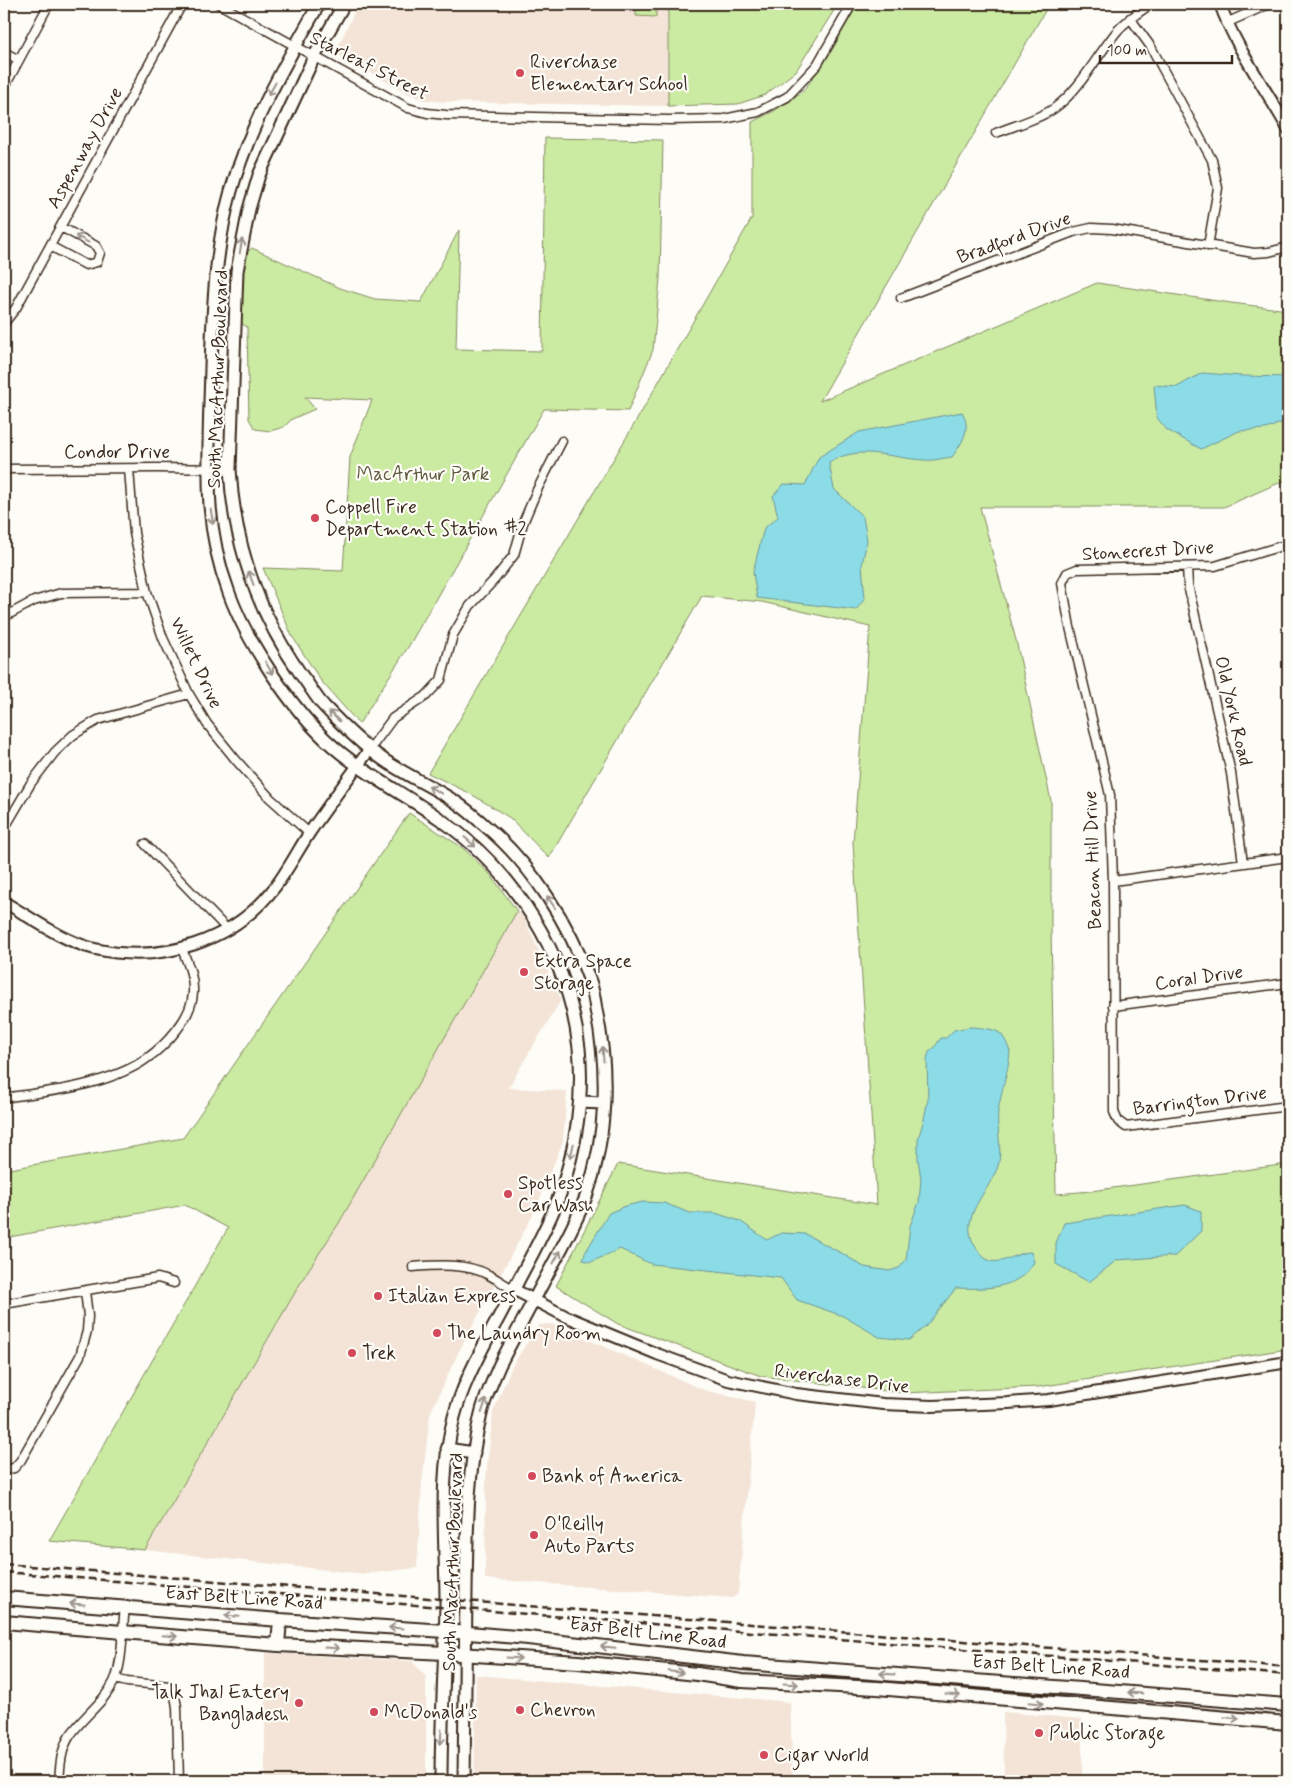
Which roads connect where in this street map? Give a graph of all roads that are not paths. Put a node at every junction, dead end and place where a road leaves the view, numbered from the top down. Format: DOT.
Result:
graph roads {
  1 [pos="49,4"];
  2 [pos="182,4"];
  3 [pos="219,4"];
  4 [pos="319,4"];
  5 [pos="344,4"];
  6 [pos="852,4"];
  7 [pos="1151,4"];
  8 [pos="1220,4"];
  9 [pos="1269,4"];
  10 [pos="1130,18"];
  11 [pos="1226,22"];
  12 [pos="295,47"];
  13 [pos="4,52"];
  14 [pos="314,57"];
  15 [pos="18,60"];
  16 [pos="4,88"];
  17 [pos="1288,129"];
  18 [pos="996,133"];
  19 [pos="61,227"];
  20 [pos="50,246"];
  21 [pos="1208,246"];
  22 [pos="1288,247"];
  23 [pos="901,298"];
  24 [pos="4,323"];
  25 [pos="562,441"];
  26 [pos="4,469"];
  27 [pos="128,469"];
  28 [pos="209,469"];
  29 [pos="230,469"];
  30 [pos="1288,544"];
  31 [pos="1187,567"];
  32 [pos="1067,574"];
  33 [pos="147,592"];
  34 [pos="4,617"];
  35 [pos="189,694"];
  36 [pos="370,749"];
  37 [pos="357,766"];
  38 [pos="4,829"];
  39 [pos="309,833"];
  40 [pos="145,844"];
  41 [pos="1288,858"];
  42 [pos="1243,863"];
  43 [pos="1112,881"];
  44 [pos="4,902"];
  45 [pos="227,930"];
  46 [pos="182,949"];
  47 [pos="1288,983"];
  48 [pos="1113,1006"];
  49 [pos="4,1098"];
  50 [pos="580,1102"];
  51 [pos="603,1103"];
  52 [pos="1288,1106"];
  53 [pos="1118,1122"];
  54 [pos="413,1267"];
  55 [pos="174,1283"];
  56 [pos="513,1290"];
  57 [pos="85,1291"];
  58 [pos="534,1300"];
  59 [pos="4,1304"];
  60 [pos="1288,1362"];
  61 [pos="447,1449"];
  62 [pos="474,1453"];
  63 [pos="4,1470"];
  64 [pos="4,1598"];
  65 [pos="125,1608"];
  66 [pos="280,1620"];
  67 [pos="4,1622"];
  68 [pos="445,1631"];
  69 [pos="122,1632"];
  70 [pos="466,1633"];
  71 [pos="278,1645"];
  72 [pos="445,1653"];
  73 [pos="465,1655"];
  74 [pos="743,1663"];
  75 [pos="115,1679"];
  76 [pos="742,1681"];
  77 [pos="988,1682"];
  78 [pos="1184,1696"];
  79 [pos="987,1699"];
  80 [pos="1288,1705"];
  81 [pos="1183,1714"];
  82 [pos="1288,1723"];
  83 [pos="58,1781"];
  84 [pos="180,1781"];
  85 [pos="441,1781"];
  86 [pos="464,1781"];
  1 -- 15 [label="street"];
  2 -- 19 [label="street, Aspenway Drive"];
  3 -- 12 [label="street, Starleaf Street"];
  4 -- 12 [label="main road, South MacArthur Boulevard"];
  5 -- 14 [label="main road, South MacArthur Boulevard"];
  6 -- 14 [label="street, Starleaf Street"];
  7 -- 10 [label="street"];
  8 -- 11 [label="street"];
  9 -- 11 [label="street"];
  10 -- 18 [label="street"];
  10 -- 21 [label="street"];
  11 -- 17 [label="street"];
  12 -- 14 [label="street, Starleaf Street"];
  12 -- 28 [label="main road, South MacArthur Boulevard, one-way"];
  13 -- 15 [label="street"];
  29 -- 14 [label="main road, South MacArthur Boulevard, one-way"];
  15 -- 16 [label="street"];
  19 -- 20 [label="street, Aspenway Drive"];
  20 -- 19 [label="street, one-way"];
  20 -- 24 [label="street, Aspenway Drive"];
  21 -- 22 [label="street, Bradford Drive"];
  21 -- 23 [label="street, Bradford Drive"];
  25 -- 36 [label="street"];
  26 -- 27 [label="street, Condor Drive"];
  27 -- 28 [label="street, Condor Drive"];
  27 -- 33 [label="street, Willet Drive"];
  28 -- 29 [label="street, Condor Drive"];
  28 -- 37 [label="main road, South MacArthur Boulevard, one-way"];
  36 -- 29 [label="main road, South MacArthur Boulevard, one-way"];
  30 -- 31 [label="street, Stonecrest Drive"];
  31 -- 32 [label="street, Stonecrest Drive"];
  31 -- 42 [label="street, Old York Road"];
  32 -- 43 [label="street, Beacon Hill Drive"];
  33 -- 34 [label="street"];
  33 -- 35 [label="street, Willet Drive"];
  35 -- 38 [label="street"];
  35 -- 39 [label="street, Willet Drive"];
  36 -- 37 [label="street"];
  51 -- 36 [label="main road, South MacArthur Boulevard, one-way"];
  37 -- 39 [label="street"];
  37 -- 50 [label="main road, South MacArthur Boulevard, one-way"];
  39 -- 45 [label="street"];
  40 -- 45 [label="street"];
  41 -- 42 [label="street"];
  42 -- 43 [label="street"];
  43 -- 48 [label="street, Beacon Hill Drive"];
  44 -- 46 [label="street"];
  45 -- 46 [label="street"];
  46 -- 49 [label="street"];
  47 -- 48 [label="street, Coral Drive"];
  48 -- 53 [label="street, Beacon Hill Drive"];
  50 -- 51 [label="main road"];
  50 -- 56 [label="main road, South MacArthur Boulevard, one-way"];
  58 -- 51 [label="main road, South MacArthur Boulevard, one-way"];
  52 -- 53 [label="street, Barrington Drive"];
  54 -- 56 [label="street, Riverchase Drive"];
  55 -- 57 [label="street"];
  56 -- 58 [label="street, Riverchase Drive"];
  56 -- 61 [label="main road, South MacArthur Boulevard"];
  57 -- 59 [label="street"];
  57 -- 63 [label="street"];
  58 -- 60 [label="street, Riverchase Drive"];
  62 -- 58 [label="main road, South MacArthur Boulevard, one-way"];
  61 -- 62 [label="main road"];
  61 -- 68 [label="main road, South MacArthur Boulevard"];
  62 -- 70 [label="main road, South MacArthur Boulevard"];
  65 -- 64 [label="main road, East Belt Line Road, one-way"];
  66 -- 65 [label="main road, East Belt Line Road, one-way"];
  65 -- 69 [label="street"];
  68 -- 66 [label="main road, East Belt Line Road, one-way"];
  66 -- 71 [label="main road"];
  67 -- 69 [label="main road, East Belt Line Road"];
  68 -- 70 [label="main road, East Belt Line Road"];
  68 -- 72 [label="main road, South MacArthur Boulevard"];
  69 -- 71 [label="main road, East Belt Line Road, one-way"];
  69 -- 75 [label="street"];
  70 -- 73 [label="main road, South MacArthur Boulevard"];
  74 -- 70 [label="main road, East Belt Line Road, one-way"];
  71 -- 72 [label="main road, East Belt Line Road, one-way"];
  72 -- 73 [label="main road, East Belt Line Road"];
  72 -- 85 [label="main road, South MacArthur Boulevard, one-way"];
  73 -- 76 [label="main road, East Belt Line Road, one-way"];
  73 -- 86 [label="main road, South MacArthur Boulevard"];
  74 -- 76 [label="main road"];
  77 -- 74 [label="main road, East Belt Line Road, one-way"];
  75 -- 83 [label="street"];
  75 -- 84 [label="street"];
  76 -- 79 [label="main road, East Belt Line Road, one-way"];
  78 -- 77 [label="main road, East Belt Line Road, one-way"];
  77 -- 79 [label="main road"];
  78 -- 80 [label="main road, East Belt Line Road"];
  78 -- 81 [label="main road"];
  79 -- 81 [label="main road, East Belt Line Road, one-way"];
  81 -- 82 [label="main road, East Belt Line Road, one-way"];
}
